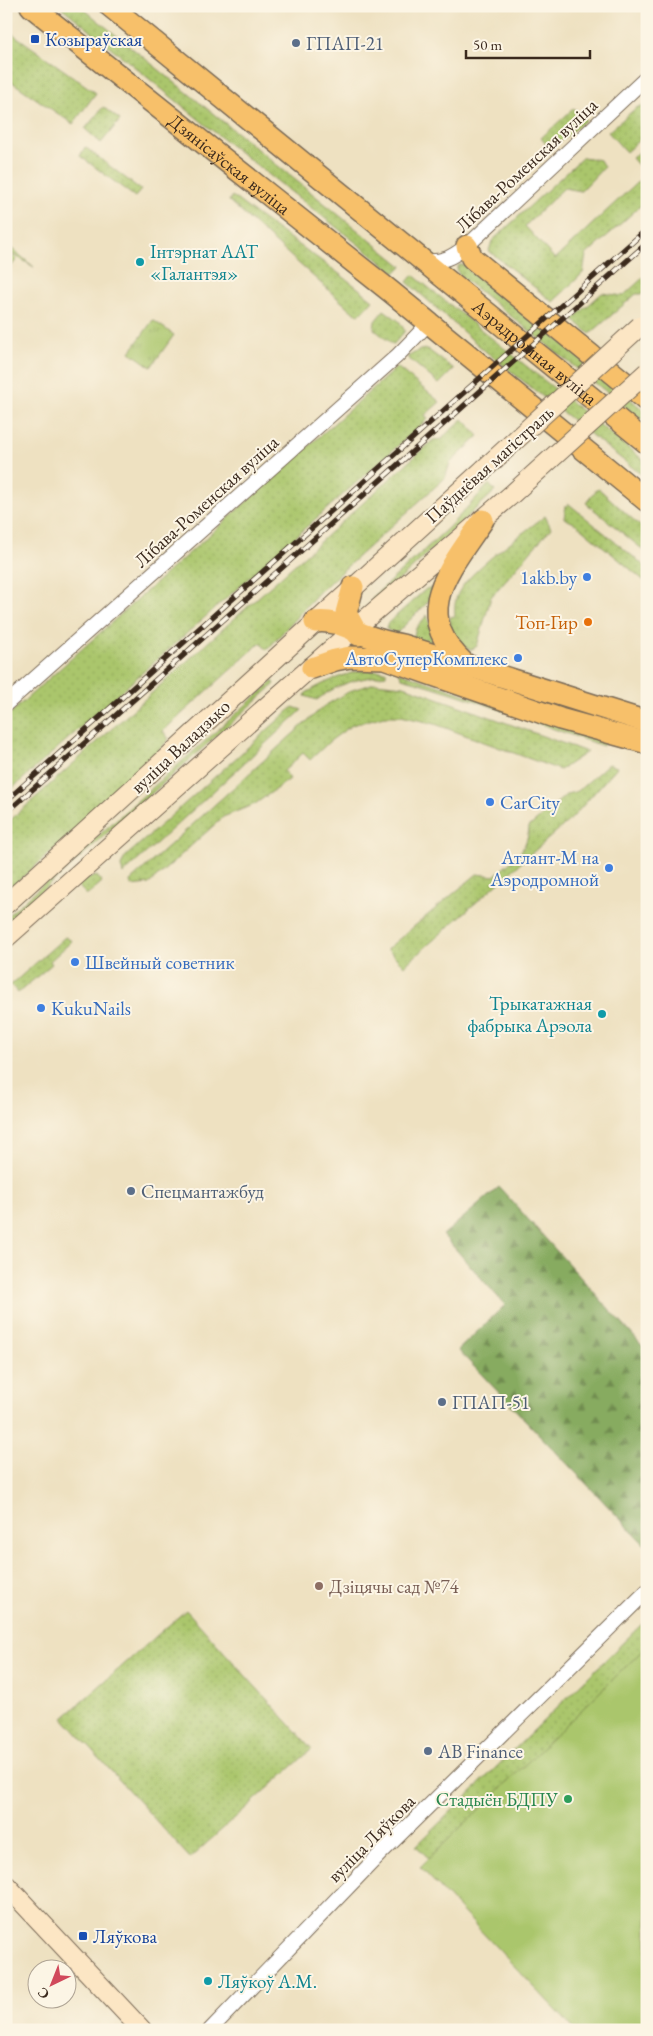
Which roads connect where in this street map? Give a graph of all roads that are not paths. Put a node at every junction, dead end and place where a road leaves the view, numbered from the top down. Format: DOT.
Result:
graph roads {
  1 [pos="31,6"];
  2 [pos="110,6"];
  3 [pos="647,78"];
  4 [pos="467,246"];
  5 [pos="423,261"];
  6 [pos="643,322"];
  7 [pos="428,323"];
  8 [pos="647,372"];
  9 [pos="647,401"];
  10 [pos="647,443"];
  11 [pos="647,500"];
  12 [pos="483,520"];
  13 [pos="353,587"];
  14 [pos="315,622"];
  15 [pos="354,629"];
  16 [pos="384,658"];
  17 [pos="467,666"];
  18 [pos="312,668"];
  19 [pos="6,704"];
  20 [pos="647,722"];
  21 [pos="647,743"];
  22 [pos="6,904"];
  23 [pos="6,938"];
  24 [pos="647,1591"];
  25 [pos="6,1885"];
  26 [pos="142,2030"];
  27 [pos="210,2030"];
  1 -- 7 [label="main road, Дзянісаўская вуліца"];
  2 -- 5 [label="main road"];
  3 -- 4 [label="street, Лібава-Роменская вуліца"];
  4 -- 5 [label="street, Лібава-Роменская вуліца"];
  4 -- 9 [label="main road"];
  5 -- 10 [label="main road, Аэрадромная вуліца"];
  6 -- 13 [label="main road, Паўднёвая магістраль, bridge"];
  7 -- 11 [label="main road"];
  7 -- 19 [label="street, Лібава-Роменская вуліца"];
  8 -- 12 [label="main road, Паўднёвая магістраль, bridge"];
  12 -- 15 [label="main road, Паўднёвая магістраль"];
  12 -- 17 [label="main road"];
  13 -- 14 [label="main road, вуліца Валадзько"];
  13 -- 15 [label="main road"];
  14 -- 15 [label="main road"];
  14 -- 22 [label="main road, вуліца Валадзько"];
  15 -- 16 [label="main road"];
  15 -- 17 [label="main road"];
  15 -- 18 [label="main road, вуліца Валадзько"];
  16 -- 18 [label="main road"];
  16 -- 21 [label="main road"];
  17 -- 20 [label="main road"];
  18 -- 23 [label="main road, вуліца Валадзько"];
  24 -- 27 [label="street, вуліца Ляўкова"];
  25 -- 26 [label="main road"];
}
